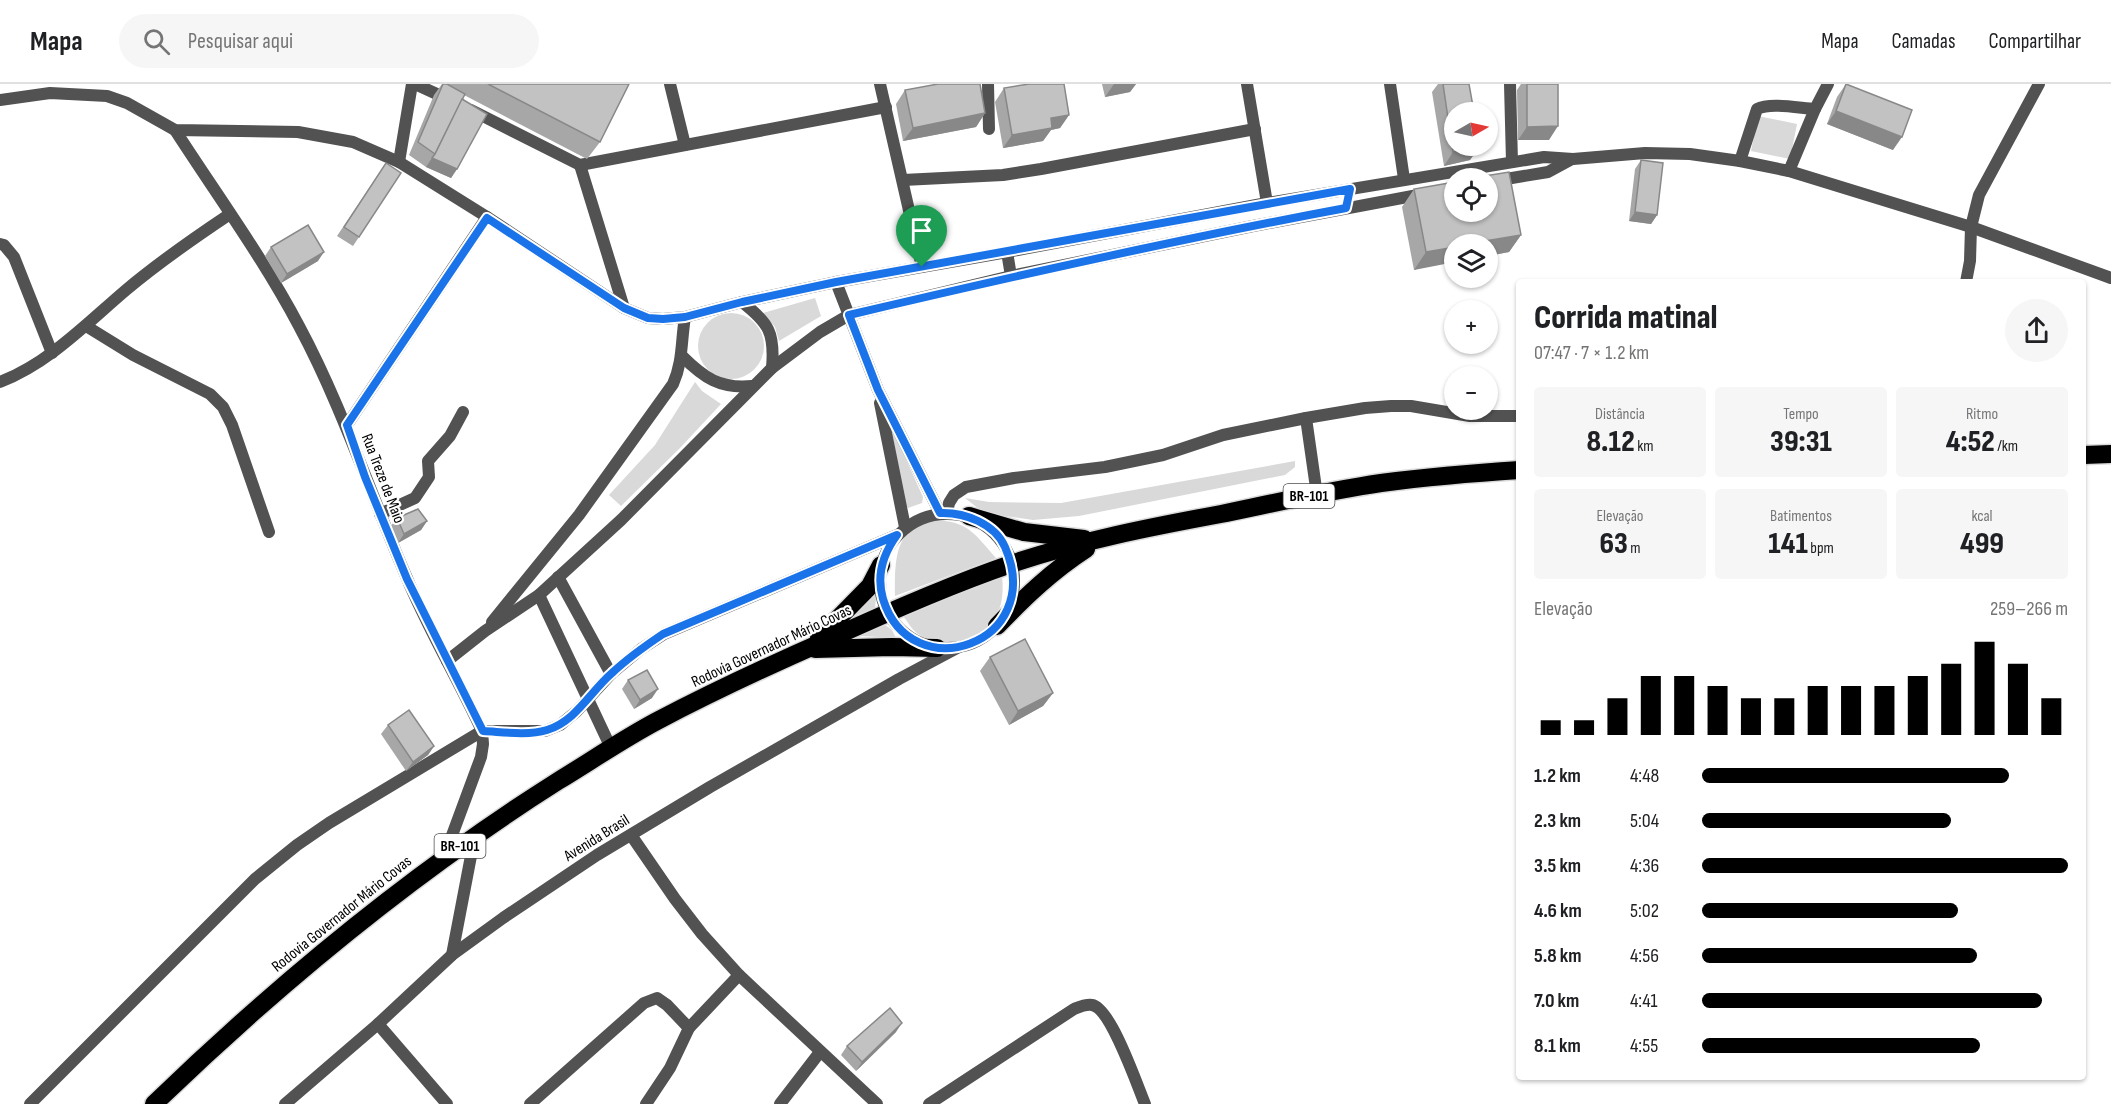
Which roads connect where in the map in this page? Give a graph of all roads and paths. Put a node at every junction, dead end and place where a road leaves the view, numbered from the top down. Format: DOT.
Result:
graph roads {
  1 [pos="414,84"];
  2 [pos="670,84"];
  3 [pos="880,84"];
  4 [pos="988,84"];
  5 [pos="1247,84"];
  6 [pos="1390,84"];
  7 [pos="1510,84"];
  8 [pos="1828,84"];
  9 [pos="2039,84"];
  10 [pos="0,100"];
  11 [pos="886,107"];
  12 [pos="1815,109"];
  13 [pos="989,129"];
  14 [pos="1255,129"];
  15 [pos="175,130"];
  16 [pos="685,145"];
  17 [pos="1573,159"];
  18 [pos="1740,161"];
  19 [pos="399,162"];
  20 [pos="1512,162"];
  21 [pos="580,165"];
  22 [pos="1789,171"];
  23 [pos="1404,179"];
  24 [pos="903,180"];
  25 [pos="1498,180"];
  26 [pos="1350,189"];
  27 [pos="1444,190"];
  28 [pos="1267,203"];
  29 [pos="1346,208"];
  30 [pos="230,214"];
  31 [pos="487,218"];
  32 [pos="1971,226"];
  33 [pos="0,244"];
  34 [pos="1007,252"];
  35 [pos="922,267"];
  36 [pos="1011,276"];
  37 [pos="2111,278"];
  38 [pos="1967,279"];
  39 [pos="836,282"];
  40 [pos="742,302"];
  41 [pos="624,308"];
  42 [pos="849,315"];
  43 [pos="685,317"];
  44 [pos="86,326"];
  45 [pos="52,353"];
  46 [pos="682,356"];
  47 [pos="772,368"];
  48 [pos="0,382"];
  49 [pos="752,386"];
  50 [pos="878,390"];
  51 [pos="464,412"];
  52 [pos="1516,416"];
  53 [pos="1306,418"];
  54 [pos="347,425"];
  55 [pos="2111,454"];
  56 [pos="2086,455"];
  57 [pos="1516,470"];
  58 [pos="1317,495"];
  59 [pos="944,513"];
  60 [pos="380,514"];
  61 [pos="969,516"];
  62 [pos="901,531"];
  63 [pos="269,532"];
  64 [pos="1101,540"];
  65 [pos="1012,564"];
  66 [pos="881,565"];
  67 [pos="558,577"];
  68 [pos="539,595"];
  69 [pos="887,613"];
  70 [pos="998,626"];
  71 [pos="485,631"];
  72 [pos="959,647"];
  73 [pos="938,648"];
  74 [pos="807,649"];
  75 [pos="447,661"];
  76 [pos="611,674"];
  77 [pos="586,699"];
  78 [pos="483,731"];
  79 [pos="611,748"];
  80 [pos="475,835"];
  81 [pos="631,835"];
  82 [pos="444,857"];
  83 [pos="452,955"];
  84 [pos="739,975"];
  85 [pos="378,1024"];
  86 [pos="689,1028"];
  87 [pos="820,1052"];
  88 [pos="30,1104"];
  89 [pos="154,1104"];
  90 [pos="285,1104"];
  91 [pos="447,1104"];
  92 [pos="530,1104"];
  93 [pos="646,1104"];
  94 [pos="780,1104"];
  95 [pos="877,1104"];
  96 [pos="929,1104"];
  97 [pos="1144,1104"];
  1 -- 19 [label="street"];
  1 -- 21 [label="street"];
  2 -- 16 [label="street"];
  3 -- 11 [label="street"];
  4 -- 13 [label="street"];
  5 -- 14 [label="street"];
  6 -- 23 [label="street"];
  7 -- 20 [label="street"];
  8 -- 12 [label="street"];
  9 -- 32 [label="street"];
  10 -- 15 [label="street"];
  11 -- 16 [label="street"];
  11 -- 24 [label="street"];
  12 -- 18 [label="street"];
  12 -- 22 [label="street"];
  14 -- 24 [label="street"];
  14 -- 28 [label="street"];
  15 -- 19 [label="street"];
  15 -- 30 [label="street, Rua Treze de Maio"];
  16 -- 21 [label="street"];
  17 -- 18 [label="street"];
  17 -- 20 [label="street"];
  17 -- 25 [label="street"];
  18 -- 22 [label="street"];
  19 -- 31 [label="street"];
  20 -- 23 [label="street"];
  21 -- 41 [label="street"];
  22 -- 32 [label="street"];
  23 -- 26 [label="street"];
  24 -- 35 [label="street"];
  26 -- 28 [label="street"];
  26 -- 29 [label="street"];
  27 -- 29 [label="street"];
  28 -- 34 [label="street"];
  29 -- 36 [label="street"];
  30 -- 44 [label="street"];
  30 -- 54 [label="street, Rua Treze de Maio"];
  31 -- 41 [label="street"];
  31 -- 54 [label="street"];
  32 -- 37 [label="street"];
  32 -- 38 [label="street"];
  33 -- 45 [label="street"];
  34 -- 35 [label="street"];
  34 -- 36 [label="street"];
  35 -- 39 [label="street"];
  36 -- 42 [label="street"];
  39 -- 40 [label="street"];
  39 -- 42 [label="street"];
  40 -- 43 [label="street"];
  40 -- 47 [label="street"];
  41 -- 43 [label="street"];
  42 -- 47 [label="street"];
  42 -- 50 [label="street"];
  43 -- 46 [label="street"];
  44 -- 45 [label="street"];
  44 -- 63 [label="street"];
  45 -- 48 [label="street"];
  46 -- 49 [label="street"];
  46 -- 71 [label="street"];
  47 -- 49 [label="street"];
  49 -- 67 [label="street"];
  50 -- 59 [label="street"];
  50 -- 62 [label="street"];
  51 -- 60 [label="street"];
  52 -- 53 [label="street"];
  53 -- 58 [label="street"];
  53 -- 59 [label="street"];
  54 -- 60 [label="street, Rua Treze de Maio"];
  55 -- 56 [label="highway"];
  57 -- 58 [label="highway, Rodovia Governador Mário Covas / BR-101"];
  58 -- 64 [label="highway, Rodovia Governador Mário Covas / BR-101"];
  59 -- 61 [label="street"];
  59 -- 62 [label="street"];
  60 -- 75 [label="street, Rua Treze de Maio"];
  61 -- 64 [label="highway"];
  61 -- 65 [label="street"];
  62 -- 66 [label="street"];
  62 -- 76 [label="street"];
  64 -- 65 [label="highway, Rodovia Governador Mário Covas / BR-101"];
  64 -- 70 [label="highway"];
  65 -- 69 [label="highway, Rodovia Governador Mário Covas / BR-101"];
  65 -- 70 [label="street"];
  66 -- 69 [label="street"];
  66 -- 74 [label="highway"];
  67 -- 68 [label="street"];
  67 -- 76 [label="street"];
  68 -- 71 [label="street"];
  68 -- 77 [label="street"];
  69 -- 73 [label="street"];
  69 -- 74 [label="highway, Rodovia Governador Mário Covas / BR-101"];
  70 -- 72 [label="street, Avenida Brasil"];
  71 -- 75 [label="street"];
  72 -- 73 [label="street"];
  72 -- 81 [label="street, Avenida Brasil"];
  73 -- 74 [label="highway"];
  74 -- 79 [label="highway, Rodovia Governador Mário Covas / BR-101"];
  75 -- 78 [label="street, Rua Treze de Maio"];
  76 -- 77 [label="street"];
  77 -- 78 [label="street"];
  77 -- 79 [label="street"];
  78 -- 82 [label="street"];
  78 -- 88 [label="street"];
  79 -- 80 [label="highway, Rodovia Governador Mário Covas / BR-101"];
  80 -- 82 [label="highway, Rodovia Governador Mário Covas / BR-101"];
  80 -- 83 [label="street"];
  81 -- 83 [label="street, Avenida Brasil"];
  81 -- 84 [label="street"];
  82 -- 89 [label="highway, Rodovia Governador Mário Covas / BR-101"];
  83 -- 85 [label="street, Avenida Brasil"];
  84 -- 86 [label="street"];
  84 -- 87 [label="street"];
  85 -- 90 [label="street, Avenida Brasil"];
  85 -- 91 [label="street"];
  86 -- 92 [label="street"];
  86 -- 93 [label="street"];
  87 -- 94 [label="street"];
  87 -- 95 [label="street"];
  96 -- 97 [label="street"];
}
